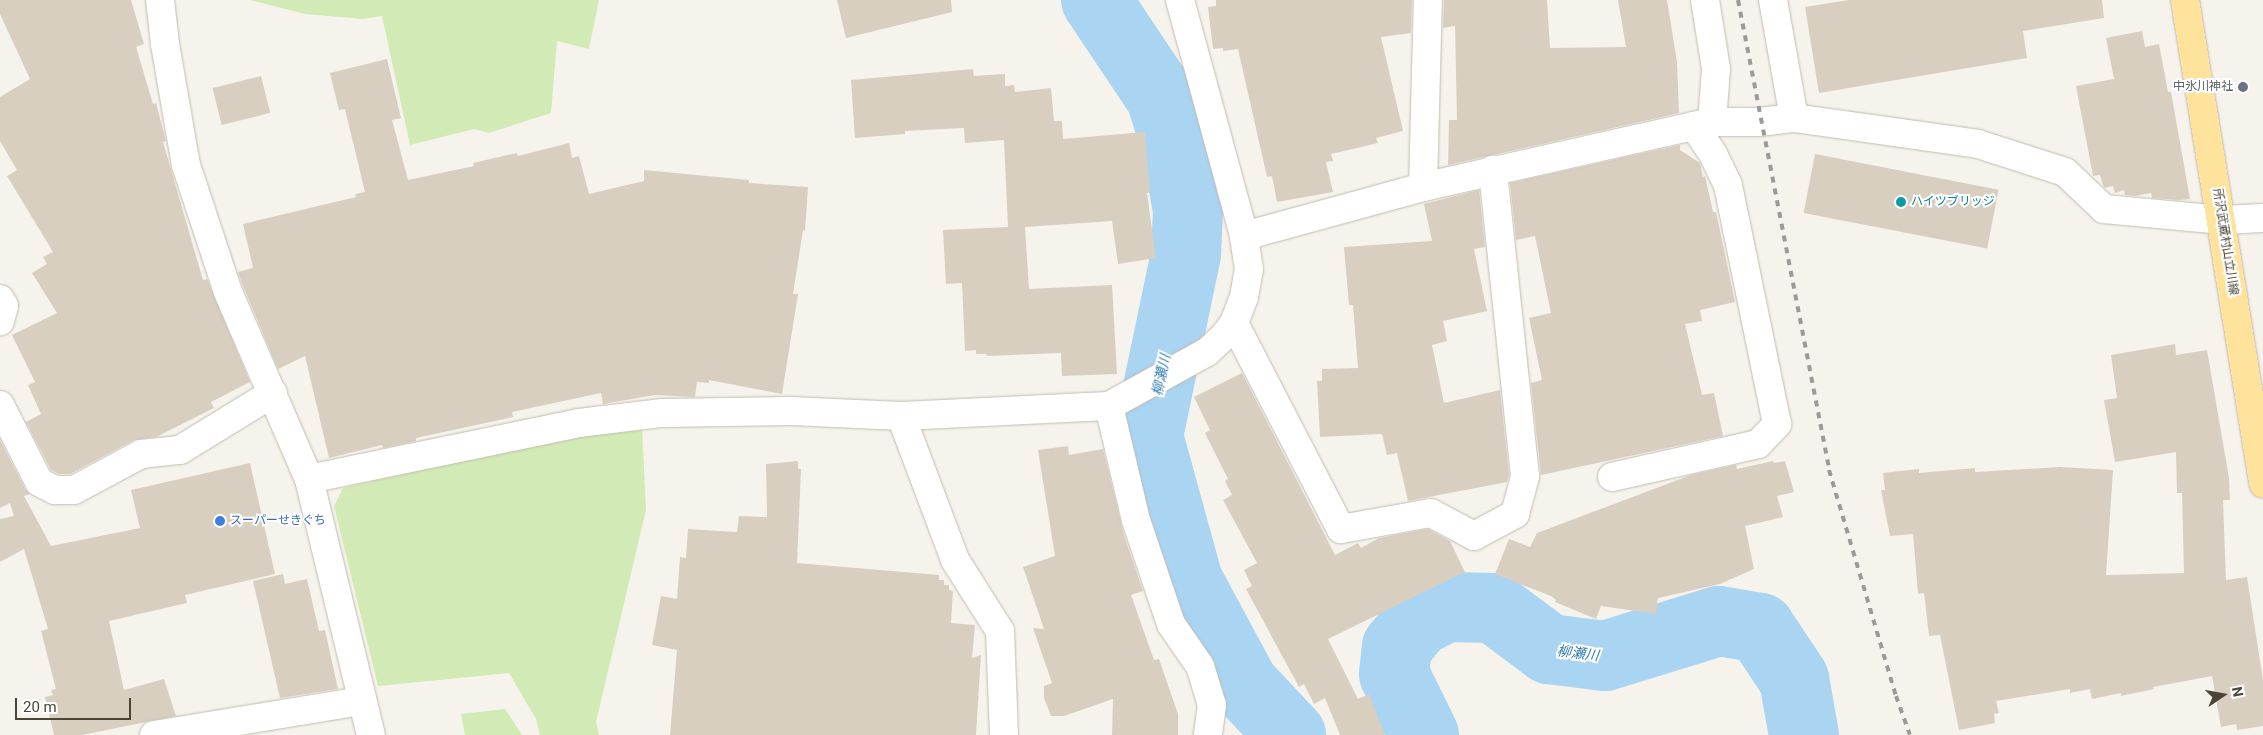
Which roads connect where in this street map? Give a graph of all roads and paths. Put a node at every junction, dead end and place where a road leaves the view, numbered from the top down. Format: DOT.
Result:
graph roads {
  1 [pos="160,0"];
  2 [pos="1180,0"];
  3 [pos="1428,0"];
  4 [pos="1705,0"];
  5 [pos="1773,0"];
  6 [pos="2185,0"];
  7 [pos="1794,118"];
  8 [pos="1703,124"];
  9 [pos="1493,170"];
  10 [pos="1423,187"];
  11 [pos="2263,218"];
  12 [pos="2222,220"];
  13 [pos="1244,236"];
  14 [pos="0,299"];
  15 [pos="0,321"];
  16 [pos="1234,323"];
  17 [pos="273,393"];
  18 [pos="1119,400"];
  19 [pos="0,405"];
  20 [pos="901,416"];
  21 [pos="1612,477"];
  22 [pos="309,479"];
  23 [pos="2263,484"];
  24 [pos="361,701"];
  25 [pos="154,735"];
  26 [pos="371,735"];
  27 [pos="1004,735"];
  28 [pos="1208,735"];
  1 -- 17 [label="street"];
  2 -- 13 [label="street"];
  3 -- 10 [label="street"];
  4 -- 8 [label="street"];
  5 -- 7 [label="street"];
  6 -- 12 [label="main road, 所沢武蔵村山立川線"];
  7 -- 8 [label="street"];
  7 -- 12 [label="street"];
  8 -- 9 [label="street"];
  8 -- 21 [label="street"];
  9 -- 10 [label="street"];
  9 -- 16 [label="street"];
  10 -- 13 [label="street"];
  11 -- 12 [label="street"];
  12 -- 23 [label="main road, 所沢武蔵村山立川線"];
  13 -- 16 [label="street"];
  14 -- 15 [label="street"];
  16 -- 18 [label="street"];
  17 -- 19 [label="street"];
  17 -- 22 [label="street"];
  18 -- 20 [label="street"];
  18 -- 28 [label="street"];
  20 -- 22 [label="street"];
  20 -- 27 [label="street"];
  22 -- 24 [label="street"];
  24 -- 25 [label="street"];
  24 -- 26 [label="street"];
}
